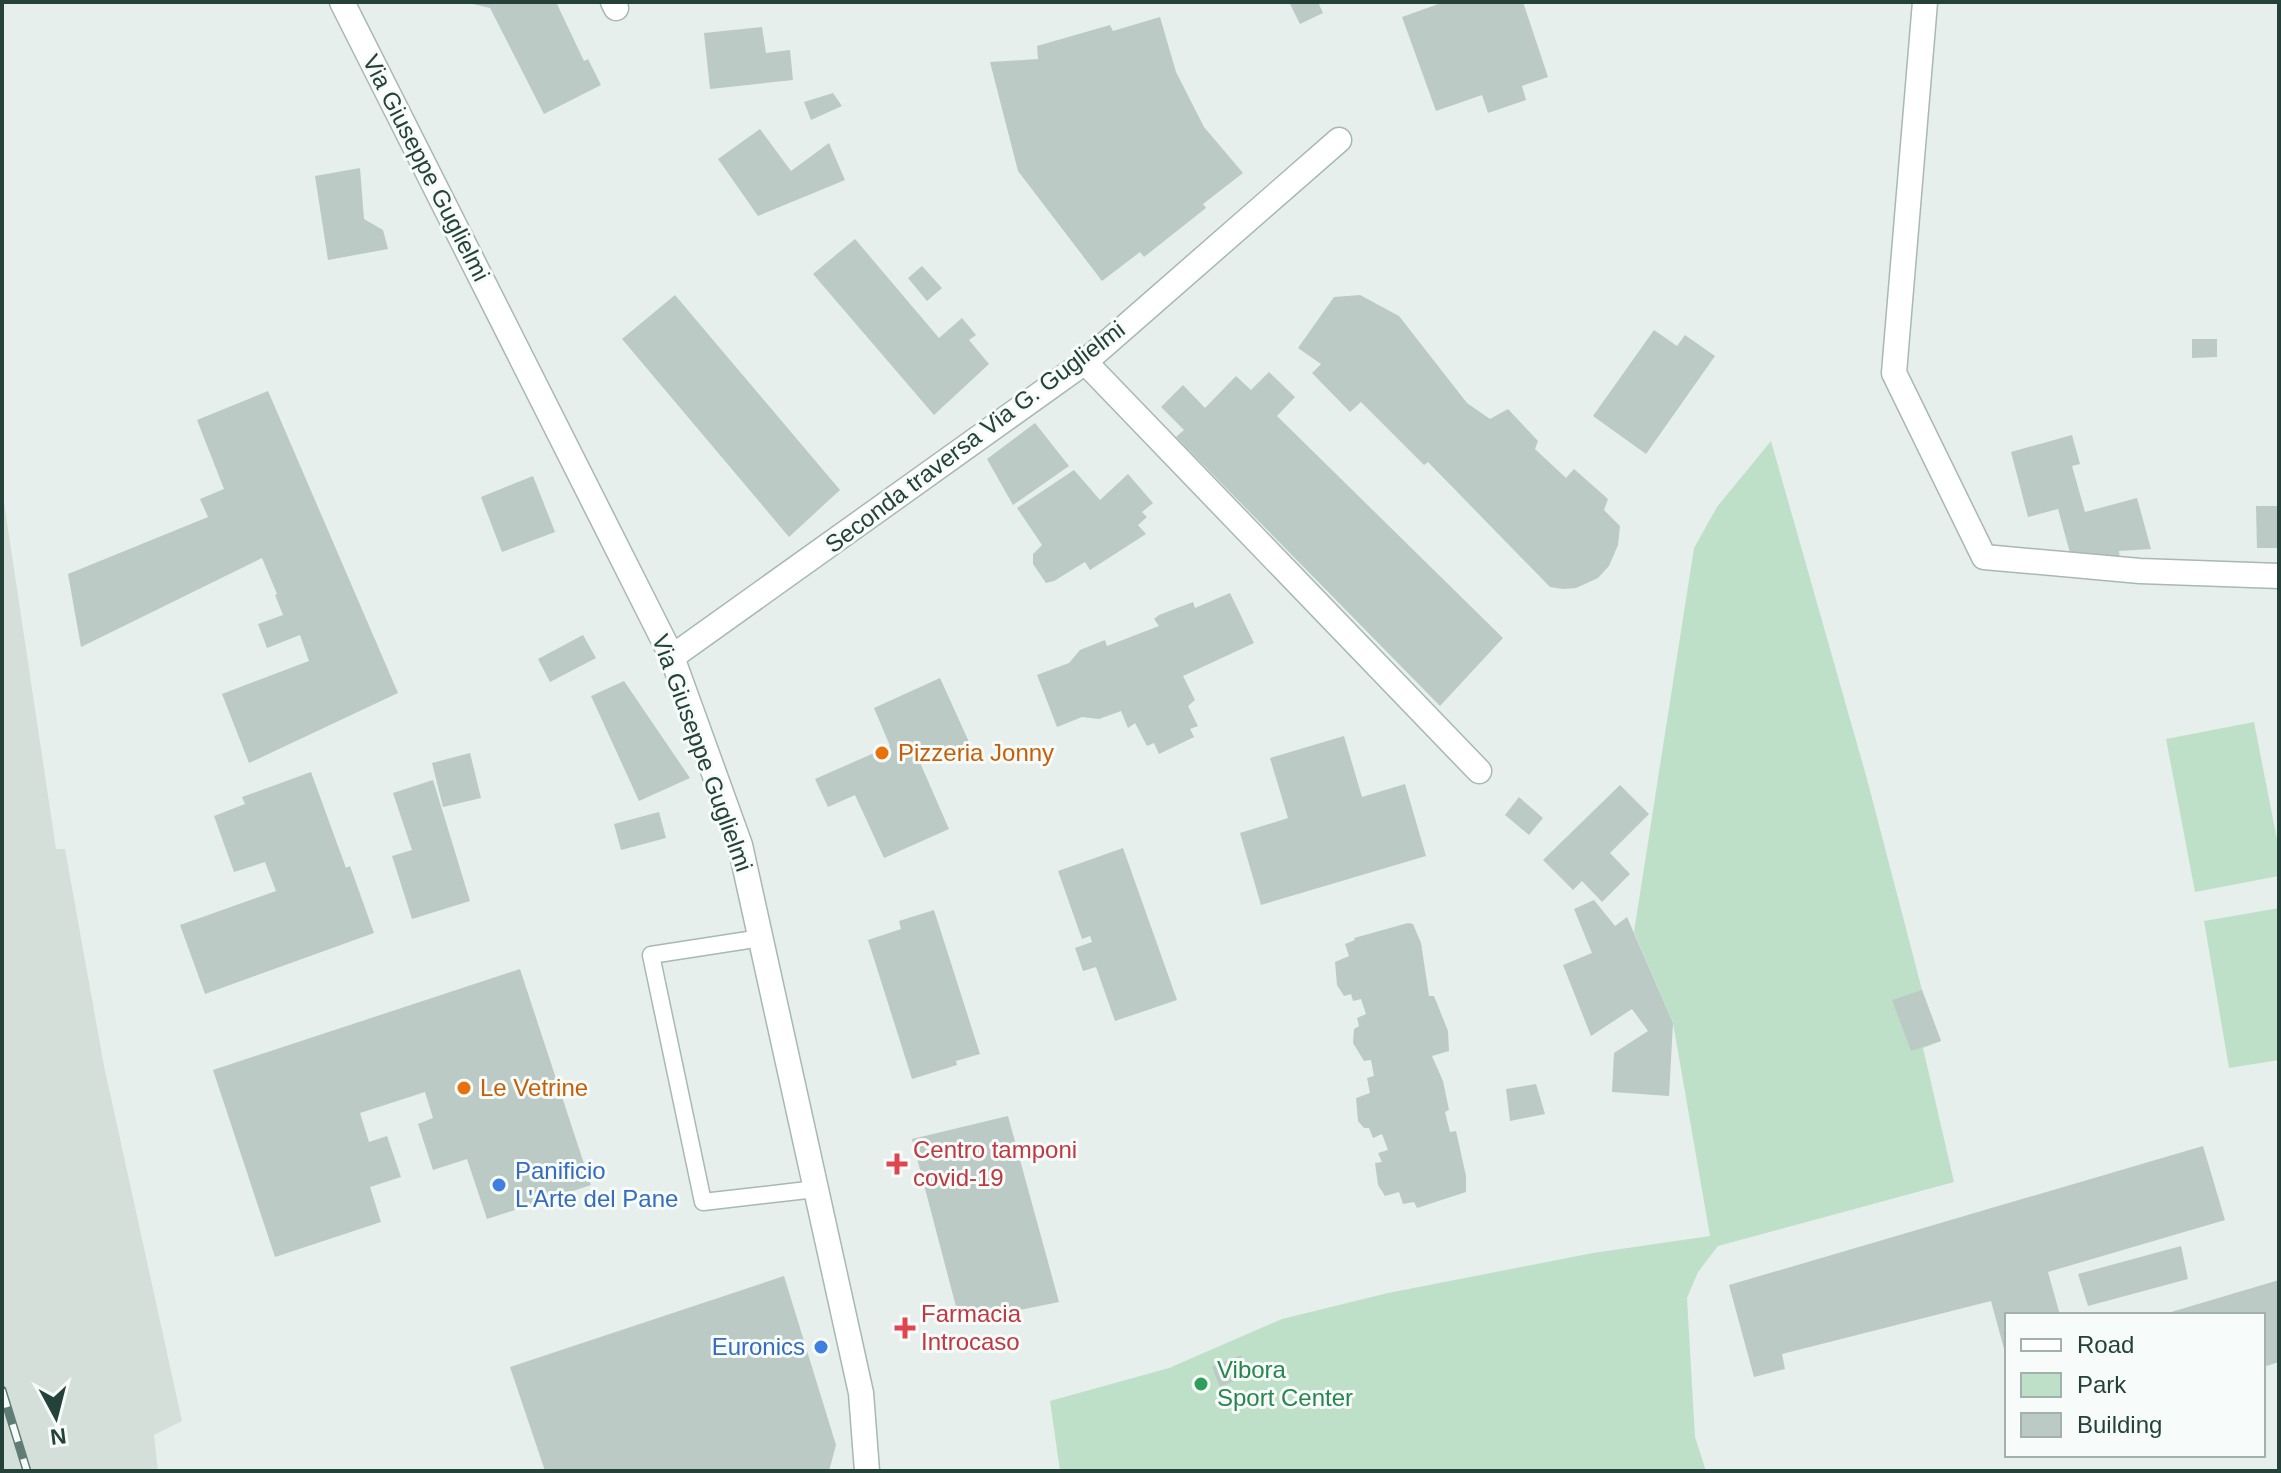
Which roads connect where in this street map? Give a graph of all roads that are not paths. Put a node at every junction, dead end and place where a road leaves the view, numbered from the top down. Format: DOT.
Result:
graph roads {
  1 [pos="342,2"];
  2 [pos="1925,2"];
  3 [pos="1339,140"];
  4 [pos="1085,362"];
  5 [pos="2279,576"];
  6 [pos="672,657"];
  7 [pos="1479,771"];
  8 [pos="761,938"];
  9 [pos="816,1189"];
  10 [pos="867,1471"];
  1 -- 6 [label="street, Via Giuseppe Guglielmi"];
  2 -- 5 [label="street"];
  3 -- 4 [label="street, Seconda traversa Via G. Guglielmi"];
  4 -- 6 [label="street, Seconda traversa Via G. Guglielmi"];
  4 -- 7 [label="street"];
  6 -- 8 [label="street, Via Giuseppe Guglielmi"];
  8 -- 9 [label="street, Via Giuseppe Guglielmi"];
  8 -- 9 [label="lane"];
  9 -- 10 [label="street, Via Giuseppe Guglielmi"];
}
